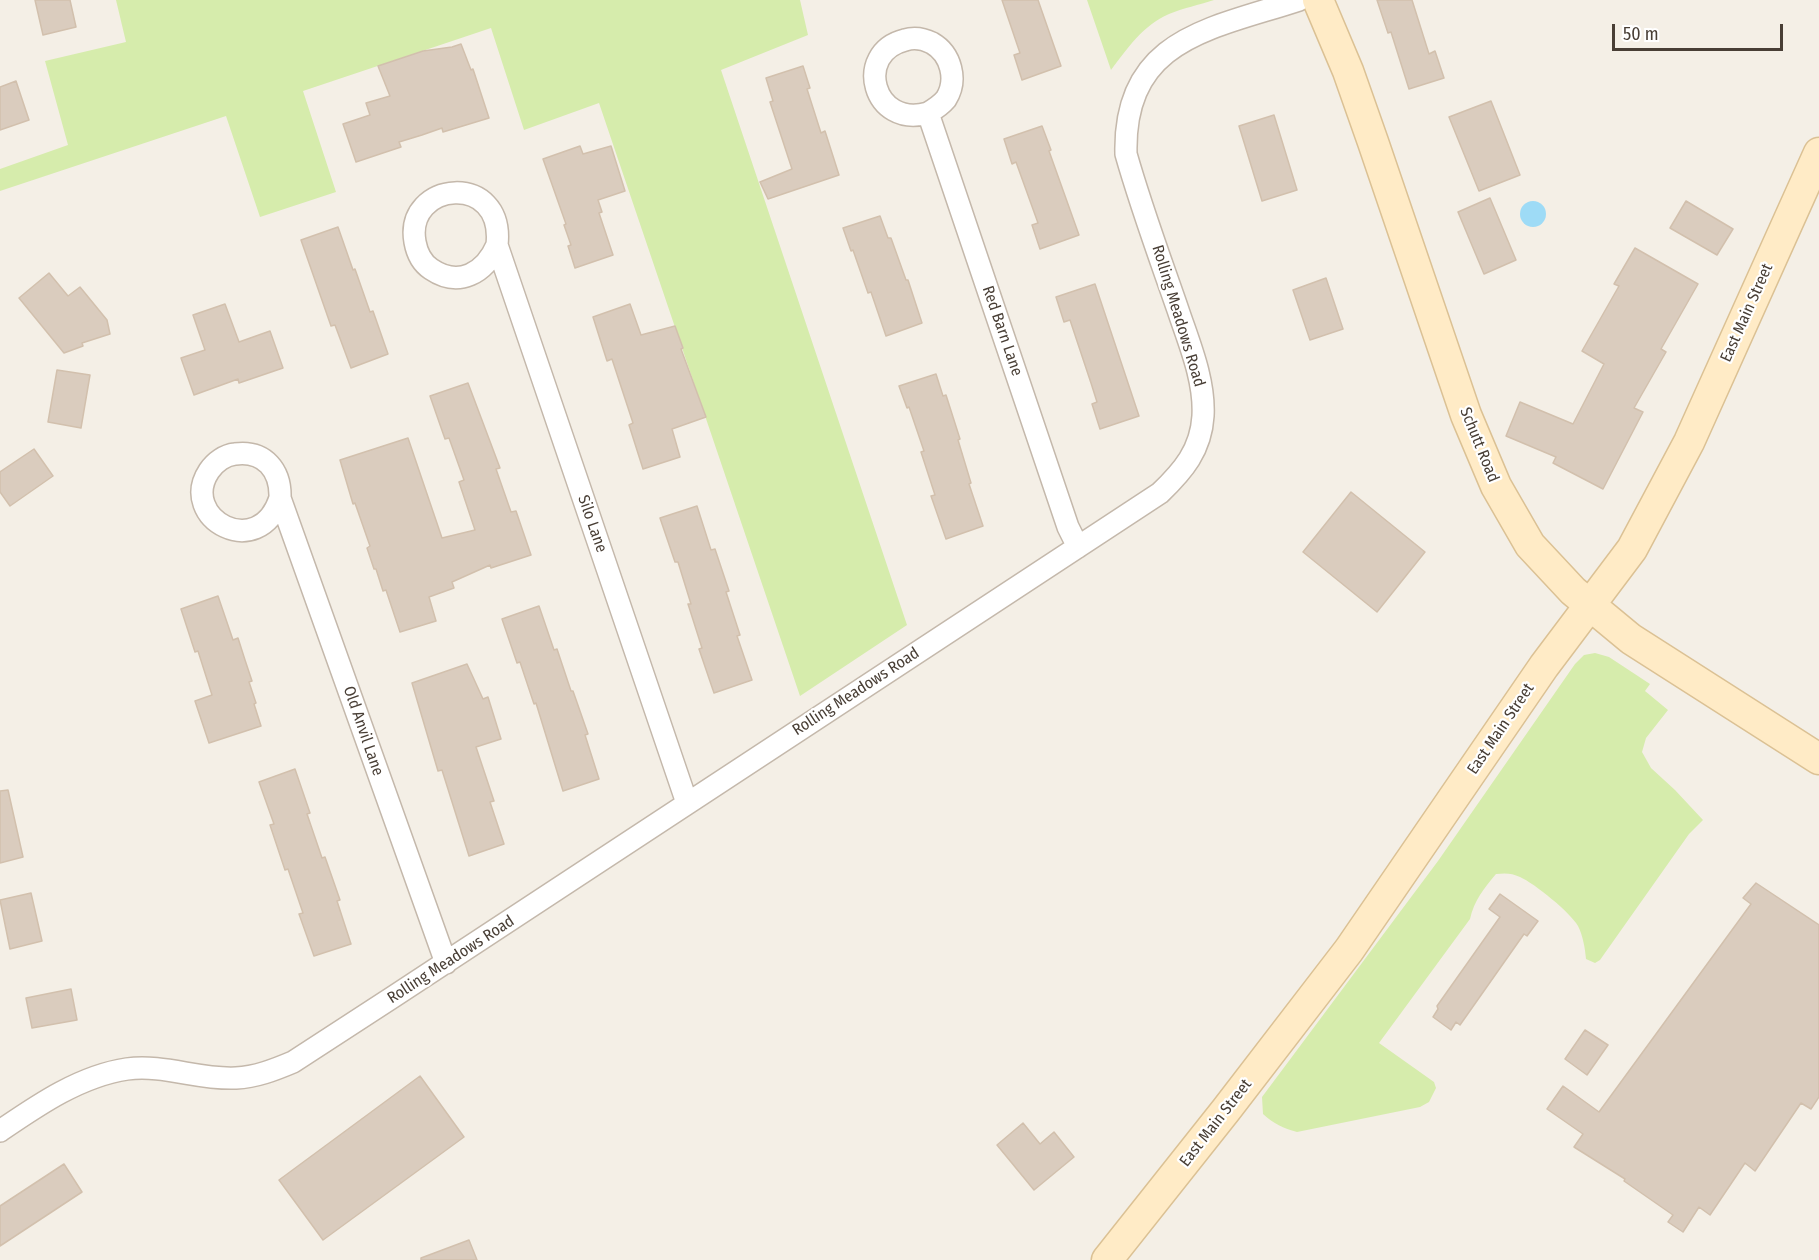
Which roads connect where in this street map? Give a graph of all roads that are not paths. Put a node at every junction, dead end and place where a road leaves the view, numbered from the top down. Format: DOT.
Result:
graph roads {
  1 [pos="1299,0"];
  2 [pos="1318,0"];
  3 [pos="928,113"];
  4 [pos="1819,153"];
  5 [pos="497,245"];
  6 [pos="280,498"];
  7 [pos="1078,547"];
  8 [pos="1590,605"];
  9 [pos="1819,759"];
  10 [pos="687,803"];
  11 [pos="446,963"];
  12 [pos="2,1126"];
  13 [pos="1107,1260"];
  1 -- 7 [label="street, Rolling Meadows Road"];
  2 -- 8 [label="main road, Schutt Road"];
  3 -- 7 [label="street, Red Barn Lane"];
  4 -- 8 [label="main road, East Main Street"];
  5 -- 5 [label="street, Silo Lane"];
  5 -- 10 [label="street, Silo Lane"];
  6 -- 11 [label="street, Old Anvil Lane"];
  7 -- 10 [label="street, Rolling Meadows Road"];
  8 -- 9 [label="main road, Schutt Road"];
  8 -- 13 [label="main road, East Main Street"];
  10 -- 11 [label="street, Rolling Meadows Road"];
  11 -- 12 [label="street, Rolling Meadows Road"];
}
